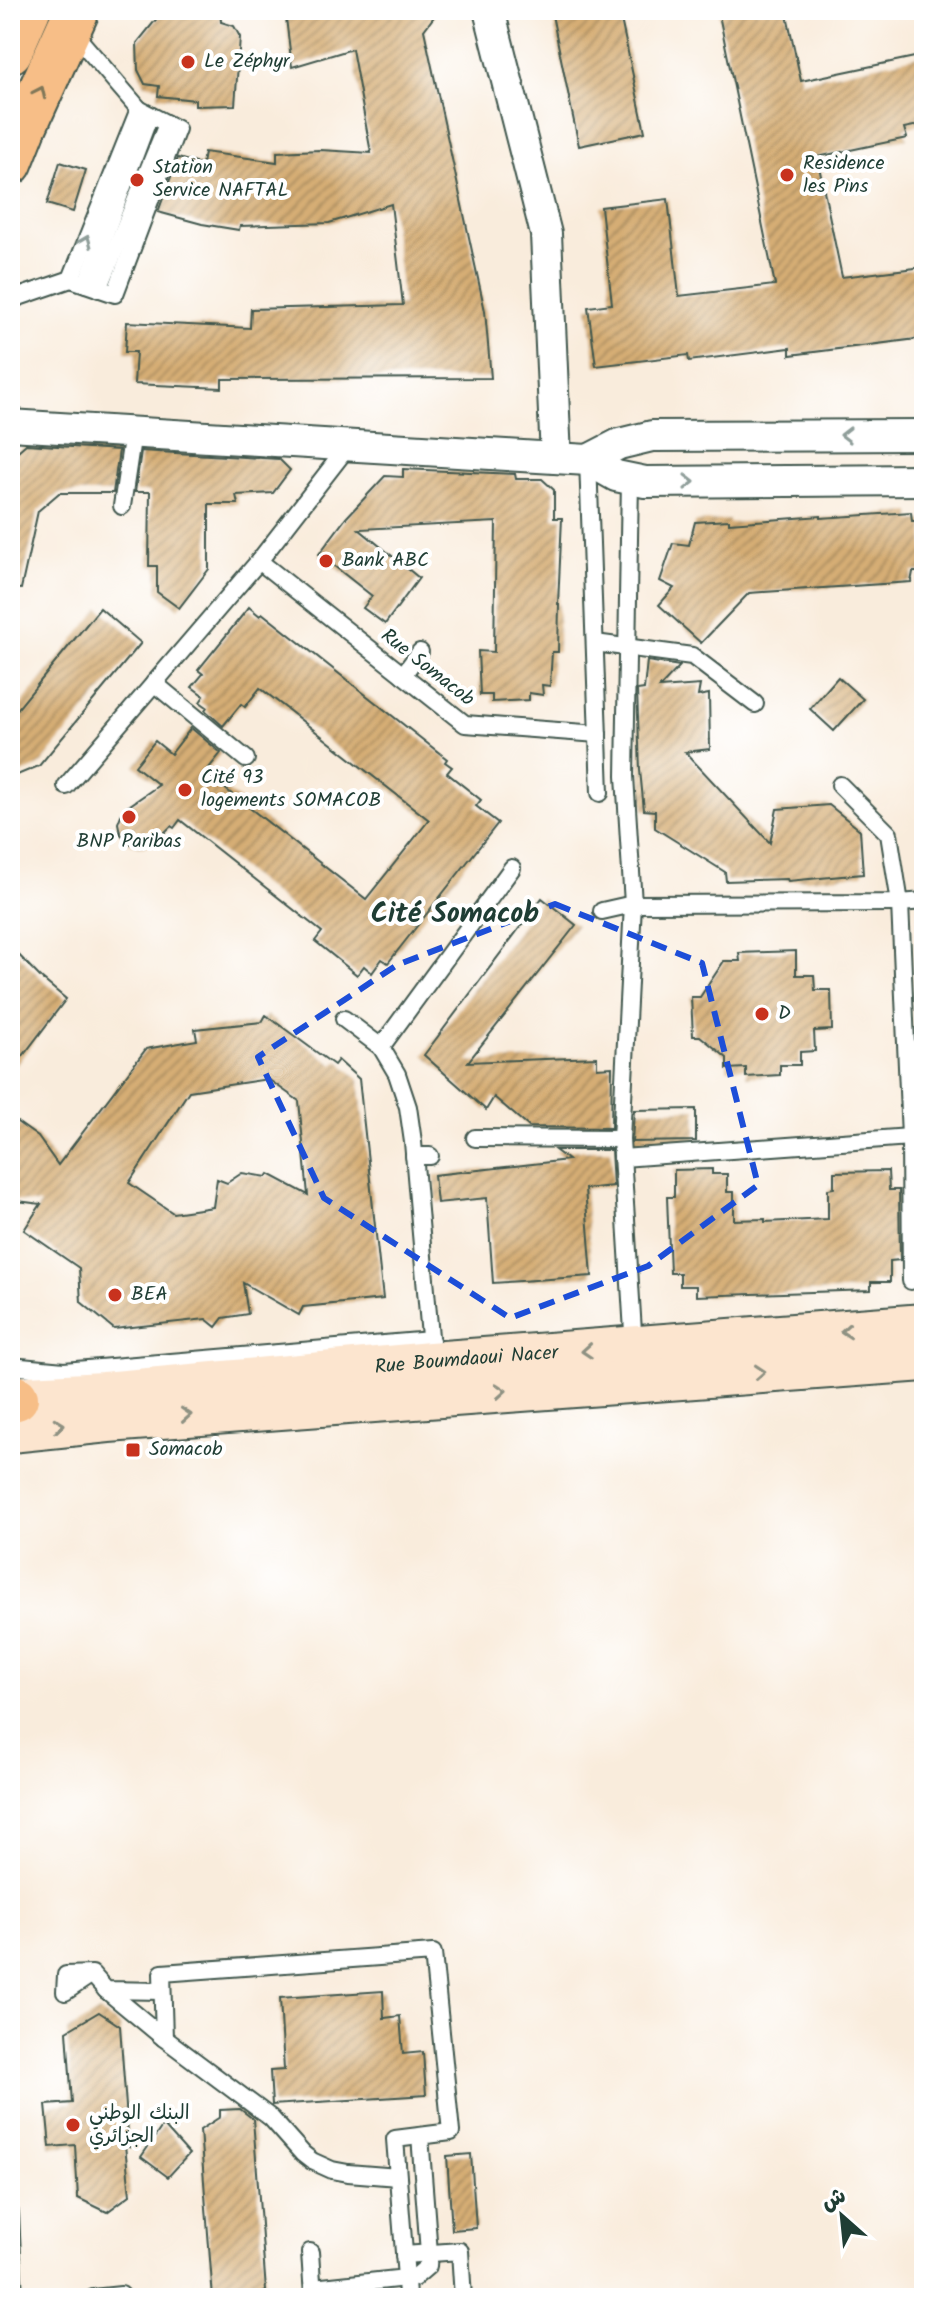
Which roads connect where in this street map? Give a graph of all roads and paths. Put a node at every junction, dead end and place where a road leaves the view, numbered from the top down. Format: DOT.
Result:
graph roads {
  1 [pos="28,10"];
  2 [pos="489,10"];
  3 [pos="74,19"];
  4 [pos="10,51"];
  5 [pos="144,112"];
  6 [pos="10,163"];
  7 [pos="85,284"];
  8 [pos="10,300"];
  9 [pos="10,425"];
  10 [pos="133,432"];
  11 [pos="924,435"];
  12 [pos="349,445"];
  13 [pos="556,458"];
  14 [pos="588,460"];
  15 [pos="630,480"];
  16 [pos="924,480"];
  17 [pos="122,506"];
  18 [pos="259,561"];
  19 [pos="595,643"];
  20 [pos="627,647"];
  21 [pos="420,652"];
  22 [pos="403,675"];
  23 [pos="154,683"];
  24 [pos="755,704"];
  25 [pos="598,734"];
  26 [pos="246,759"];
  27 [pos="840,785"];
  28 [pos="66,786"];
  29 [pos="600,793"];
  30 [pos="512,868"];
  31 [pos="924,901"];
  32 [pos="900,903"];
  33 [pos="633,904"];
  34 [pos="602,911"];
  35 [pos="344,1019"];
  36 [pos="381,1047"];
  37 [pos="405,1095"];
  38 [pos="426,1113"];
  39 [pos="910,1137"];
  40 [pos="475,1138"];
  41 [pos="621,1139"];
  42 [pos="622,1158"];
  43 [pos="911,1281"];
  44 [pos="924,1325"];
  45 [pos="924,1360"];
  46 [pos="635,1364"];
  47 [pos="432,1366"];
  48 [pos="11,1398"];
  49 [pos="92,1974"];
  50 [pos="106,1990"];
  51 [pos="162,1991"];
  52 [pos="164,2038"];
  53 [pos="420,2136"];
  54 [pos="398,2177"];
  55 [pos="10,2213"];
  56 [pos="10,2234"];
  57 [pos="310,2252"];
  58 [pos="429,2253"];
  59 [pos="404,2255"];
  60 [pos="406,2278"];
  61 [pos="11,2279"];
  62 [pos="313,2293"];
  63 [pos="14,2298"];
  64 [pos="93,2298"];
  65 [pos="122,2298"];
  66 [pos="407,2298"];
  67 [pos="463,2298"];
  1 -- 4 [label="main road"];
  2 -- 13 [label="street"];
  3 -- 5 [label="lane"];
  6 -- 3 [label="main road, one-way"];
  5 -- 7 [label="lane"];
  5 -- 7 [label="lane"];
  7 -- 8 [label="lane"];
  9 -- 10 [label="street"];
  10 -- 12 [label="street"];
  10 -- 17 [label="lane"];
  11 -- 14 [label="street, one-way"];
  12 -- 13 [label="street"];
  12 -- 18 [label="lane"];
  13 -- 14 [label="street"];
  14 -- 15 [label="street"];
  14 -- 19 [label="lane"];
  15 -- 16 [label="street, one-way"];
  15 -- 20 [label="lane"];
  18 -- 22 [label="lane, Rue Somacob"];
  18 -- 23 [label="lane"];
  19 -- 20 [label="lane"];
  19 -- 25 [label="lane"];
  20 -- 24 [label="lane"];
  20 -- 33 [label="lane"];
  21 -- 22 [label="lane"];
  22 -- 25 [label="lane, Rue Somacob"];
  23 -- 26 [label="lane"];
  23 -- 28 [label="lane"];
  25 -- 29 [label="lane"];
  27 -- 32 [label="lane"];
  30 -- 36 [label="lane"];
  31 -- 32 [label="lane"];
  32 -- 33 [label="lane"];
  32 -- 39 [label="lane"];
  33 -- 34 [label="lane"];
  33 -- 41 [label="lane"];
  35 -- 36 [label="lane"];
  36 -- 37 [label="lane"];
  37 -- 38 [label="lane"];
  37 -- 47 [label="lane"];
  39 -- 42 [label="lane"];
  39 -- 43 [label="lane"];
  40 -- 41 [label="lane"];
  41 -- 42 [label="lane"];
  42 -- 46 [label="lane"];
  44 -- 46 [label="street, Rue Boumdaoui Nacer, one-way"];
  46 -- 45 [label="street, Rue Boumdaoui Nacer, one-way"];
  46 -- 47 [label="street, Rue Boumdaoui Nacer"];
  47 -- 48 [label="street, Rue Boumdaoui Nacer"];
  49 -- 50 [label="lane"];
  50 -- 51 [label="lane"];
  50 -- 52 [label="lane"];
  51 -- 52 [label="lane"];
  51 -- 53 [label="lane"];
  52 -- 54 [label="lane"];
  53 -- 54 [label="lane"];
  53 -- 58 [label="lane"];
  54 -- 59 [label="lane"];
  55 -- 56 [label="lane"];
  56 -- 61 [label="lane"];
  57 -- 62 [label="lane"];
  58 -- 59 [label="lane"];
  58 -- 60 [label="lane"];
  58 -- 67 [label="lane"];
  59 -- 60 [label="lane"];
  60 -- 62 [label="lane"];
  60 -- 66 [label="lane"];
  61 -- 63 [label="lane"];
  64 -- 65 [label="lane"];
}
